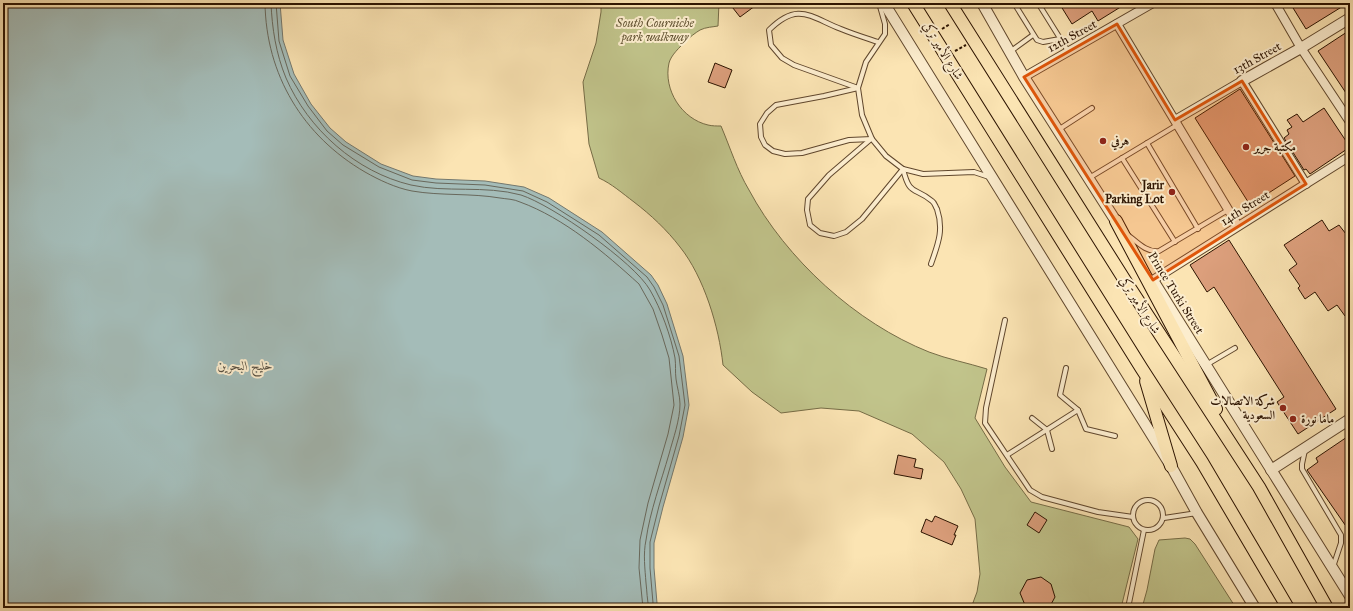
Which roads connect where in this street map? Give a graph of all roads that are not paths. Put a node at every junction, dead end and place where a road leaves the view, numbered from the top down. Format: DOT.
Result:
graph roads {
  1 [pos="879,3"];
  2 [pos="884,3"];
  3 [pos="913,3"];
  4 [pos="950,3"];
  5 [pos="982,3"];
  6 [pos="1014,3"];
  7 [pos="1038,3"];
  8 [pos="1153,3"];
  9 [pos="1275,3"];
  10 [pos="1350,18"];
  11 [pos="1117,24"];
  12 [pos="1033,35"];
  13 [pos="1060,39"];
  14 [pos="878,42"];
  15 [pos="1301,48"];
  16 [pos="1068,51"];
  17 [pos="1010,52"];
  18 [pos="1024,77"];
  19 [pos="1242,81"];
  20 [pos="858,88"];
  21 [pos="1092,108"];
  22 [pos="1177,122"];
  23 [pos="1350,122"];
  24 [pos="1058,131"];
  25 [pos="872,139"];
  26 [pos="1147,143"];
  27 [pos="1350,156"];
  28 [pos="1122,158"];
  29 [pos="903,169"];
  30 [pos="993,178"];
  31 [pos="1088,178"];
  32 [pos="1306,184"];
  33 [pos="1229,210"];
  34 [pos="1118,225"];
  35 [pos="1238,226"];
  36 [pos="1198,228"];
  37 [pos="1174,242"];
  38 [pos="931,264"];
  39 [pos="1153,280"];
  40 [pos="1005,320"];
  41 [pos="1235,348"];
  42 [pos="1206,365"];
  43 [pos="1066,368"];
  44 [pos="1142,369"];
  45 [pos="1078,410"];
  46 [pos="1032,418"];
  47 [pos="1350,419"];
  48 [pos="1046,430"];
  49 [pos="1115,436"];
  50 [pos="1306,447"];
  51 [pos="1052,449"];
  52 [pos="1007,455"];
  53 [pos="1171,466"];
  54 [pos="1271,470"];
  55 [pos="1258,487"];
  56 [pos="1197,513"];
  57 [pos="1133,517"];
  58 [pos="1164,518"];
  59 [pos="1144,530"];
  60 [pos="1333,568"];
  61 [pos="1350,596"];
  62 [pos="1128,608"];
  63 [pos="1255,608"];
  64 [pos="1288,608"];
  65 [pos="1328,608"];
  1 -- 14 [label="lane"];
  2 -- 30 [label="street"];
  3 -- 44 [label="main road, شارع الأمير تركي"];
  4 -- 55 [label="main road, شارع الأمير تركي"];
  5 -- 17 [label="street, Prince Turki Street"];
  6 -- 12 [label="lane"];
  7 -- 13 [label="lane"];
  8 -- 11 [label="street, 12th Street"];
  9 -- 15 [label="street"];
  10 -- 15 [label="street, 13th Street"];
  11 -- 16 [label="street, 12th Street"];
  11 -- 22 [label="street"];
  12 -- 13 [label="lane"];
  12 -- 17 [label="lane"];
  13 -- 16 [label="lane"];
  14 -- 20 [label="lane"];
  14 -- 20 [label="lane"];
  15 -- 19 [label="street, 13th Street"];
  15 -- 23 [label="street"];
  16 -- 18 [label="street, 12th Street"];
  17 -- 18 [label="street, Prince Turki Street"];
  18 -- 24 [label="street, Prince Turki Street"];
  19 -- 22 [label="street, 13th Street"];
  19 -- 32 [label="street"];
  20 -- 25 [label="lane"];
  20 -- 25 [label="lane"];
  21 -- 24 [label="lane"];
  22 -- 26 [label="lane"];
  22 -- 33 [label="street"];
  24 -- 31 [label="street, Prince Turki Street"];
  25 -- 29 [label="lane"];
  25 -- 29 [label="lane"];
  26 -- 28 [label="lane"];
  26 -- 36 [label="lane"];
  27 -- 32 [label="street, 14th Street"];
  28 -- 31 [label="lane"];
  28 -- 37 [label="lane"];
  29 -- 30 [label="lane"];
  29 -- 38 [label="lane"];
  30 -- 53 [label="street"];
  31 -- 34 [label="street, Prince Turki Street"];
  32 -- 35 [label="street, 14th Street"];
  33 -- 35 [label="street"];
  33 -- 36 [label="lane"];
  34 -- 37 [label="lane"];
  34 -- 39 [label="street, Prince Turki Street"];
  34 -- 55 [label="main road"];
  35 -- 39 [label="street, 14th Street"];
  36 -- 37 [label="lane"];
  39 -- 42 [label="street, Prince Turki Street"];
  40 -- 52 [label="lane"];
  41 -- 42 [label="lane"];
  42 -- 54 [label="street, Prince Turki Street"];
  43 -- 45 [label="lane"];
  44 -- 53 [label="main road"];
  44 -- 64 [label="main road, شارع الأمير تركي"];
  45 -- 48 [label="lane"];
  45 -- 49 [label="lane"];
  46 -- 48 [label="lane"];
  47 -- 50 [label="street"];
  48 -- 51 [label="lane"];
  48 -- 52 [label="lane"];
  50 -- 54 [label="street"];
  50 -- 60 [label="lane"];
  52 -- 57 [label="lane"];
  53 -- 56 [label="street"];
  54 -- 60 [label="street, Prince Turki Street"];
  55 -- 65 [label="main road, شارع الأمير تركي"];
  56 -- 58 [label="lane"];
  56 -- 63 [label="street"];
  57 -- 58 [label="lane"];
  57 -- 59 [label="lane"];
  58 -- 59 [label="lane"];
  59 -- 62 [label="lane"];
  60 -- 61 [label="street, Prince Turki Street"];
}
